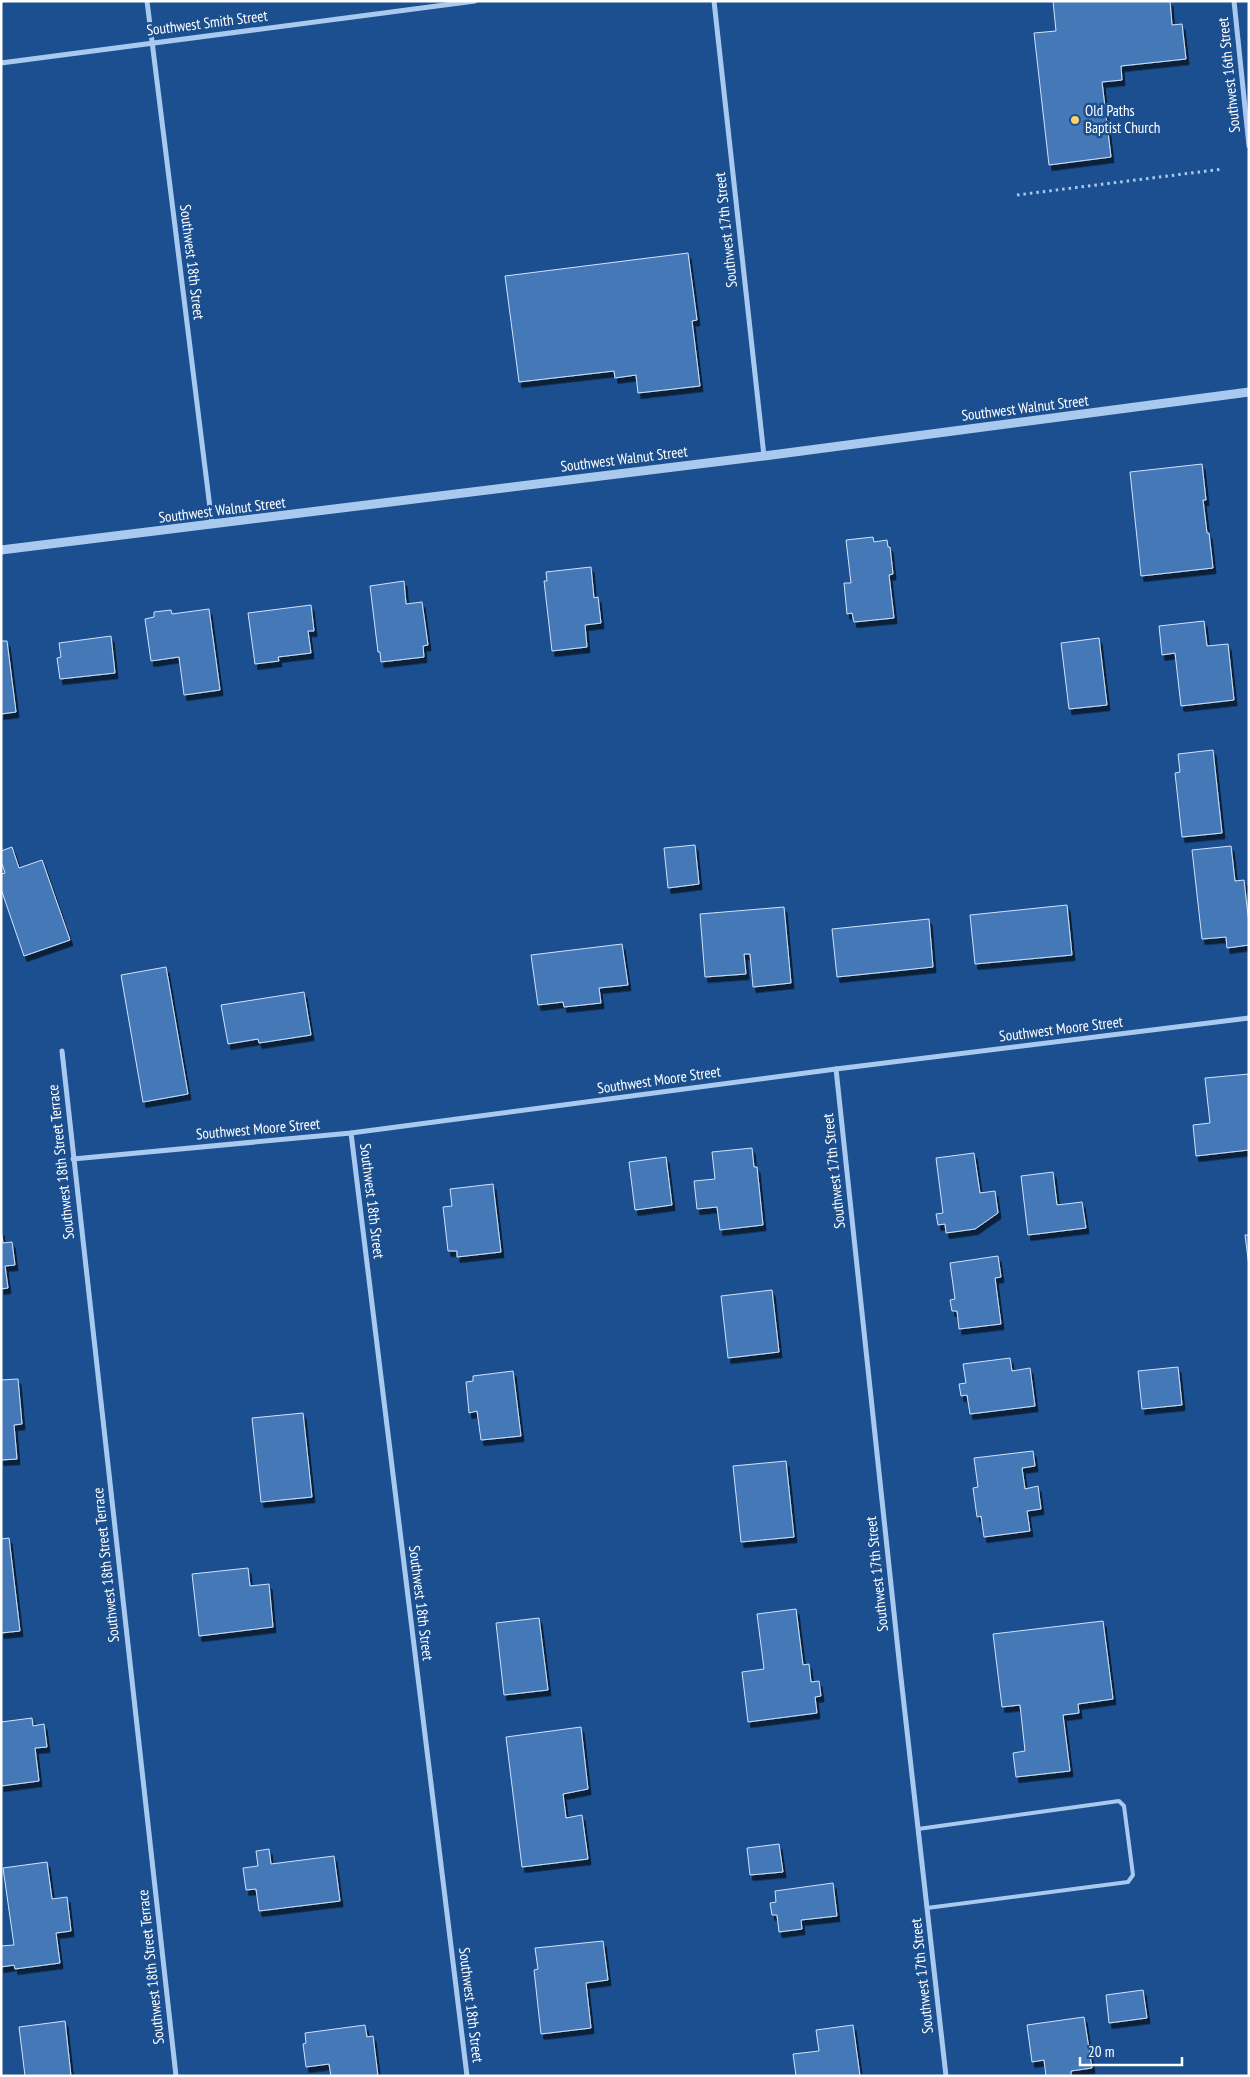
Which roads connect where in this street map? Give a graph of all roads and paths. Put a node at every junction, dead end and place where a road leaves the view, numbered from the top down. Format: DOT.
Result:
graph roads {
  1 [pos="147,1"];
  2 [pos="475,1"];
  3 [pos="714,1"];
  4 [pos="1234,1"];
  5 [pos="152,43"];
  6 [pos="1,63"];
  7 [pos="1249,146"];
  8 [pos="1223,170"];
  9 [pos="1017,195"];
  10 [pos="1249,392"];
  11 [pos="764,456"];
  12 [pos="212,525"];
  13 [pos="1,550"];
  14 [pos="1249,1018"];
  15 [pos="62,1051"];
  16 [pos="836,1069"];
  17 [pos="351,1133"];
  18 [pos="73,1159"];
  19 [pos="918,1829"];
  20 [pos="927,1908"];
  21 [pos="176,2076"];
  22 [pos="467,2076"];
  23 [pos="946,2076"];
  1 -- 5 [label="street, Southwest 18th Street"];
  2 -- 5 [label="street, Southwest Smith Street"];
  3 -- 11 [label="street, Southwest 17th Street"];
  4 -- 7 [label="street, Southwest 16th Street"];
  5 -- 6 [label="street, Southwest Smith Street"];
  5 -- 12 [label="street, Southwest 18th Street"];
  8 -- 9 [label="path"];
  10 -- 11 [label="street, Southwest Walnut Street"];
  11 -- 12 [label="street, Southwest Walnut Street"];
  12 -- 13 [label="street, Southwest Walnut Street"];
  14 -- 16 [label="street, Southwest Moore Street"];
  15 -- 18 [label="street, Southwest 18th Street Terrace"];
  16 -- 17 [label="street, Southwest Moore Street"];
  16 -- 19 [label="street, Southwest 17th Street"];
  17 -- 18 [label="street, Southwest Moore Street"];
  17 -- 22 [label="street, Southwest 18th Street"];
  18 -- 21 [label="street, Southwest 18th Street Terrace"];
  19 -- 20 [label="street, Southwest 17th Street"];
  19 -- 20 [label="lane"];
  20 -- 23 [label="street, Southwest 17th Street"];
}
